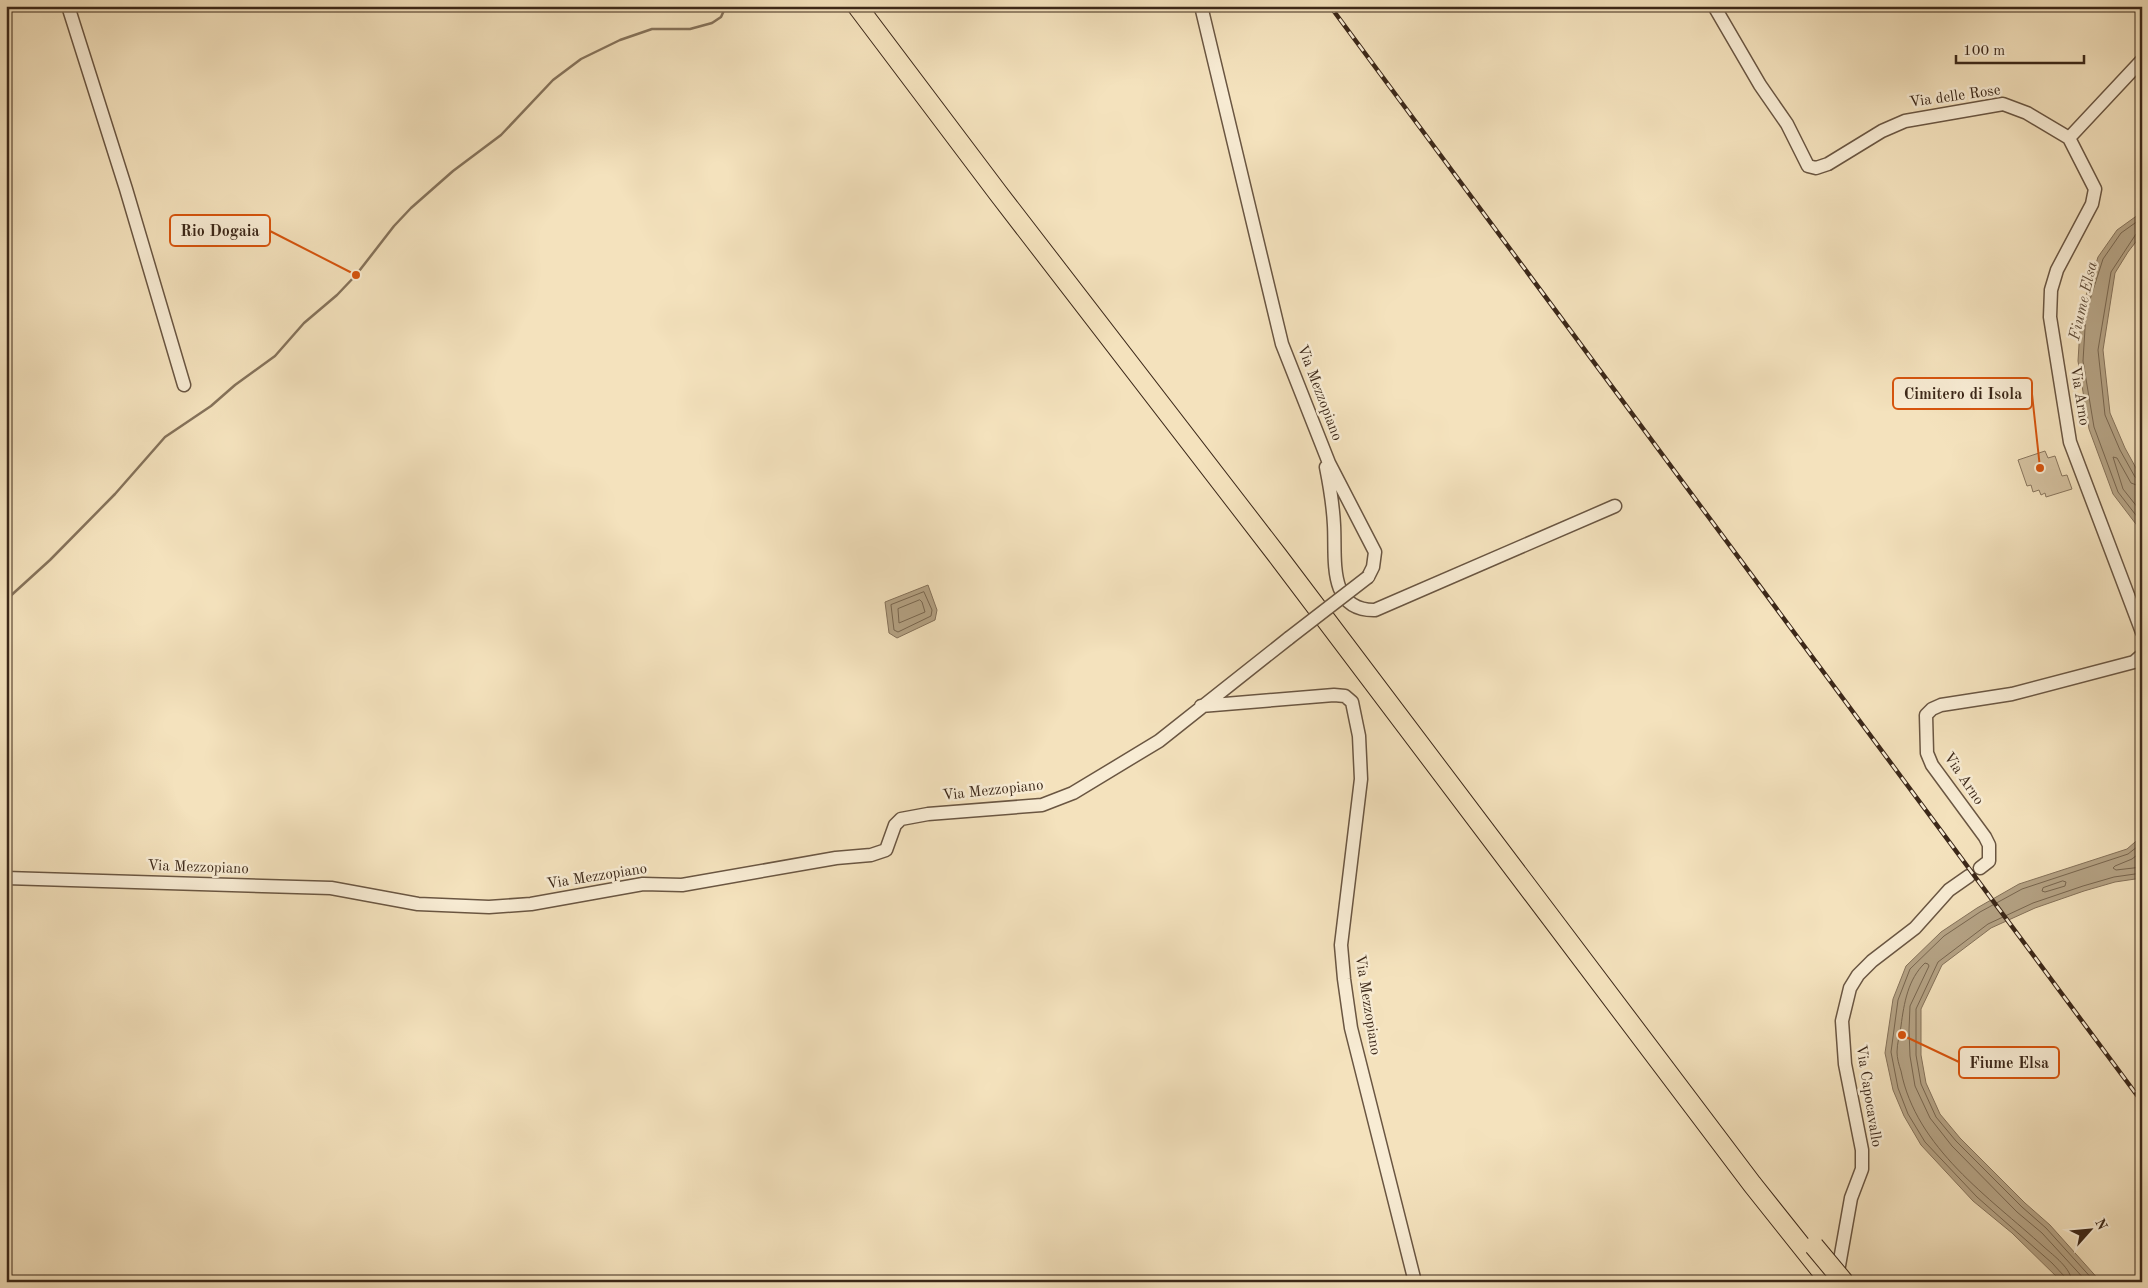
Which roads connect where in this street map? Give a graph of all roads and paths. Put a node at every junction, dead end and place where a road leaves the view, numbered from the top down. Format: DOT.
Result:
graph roads {
  1 [pos="68,6"];
  2 [pos="857,6"];
  3 [pos="872,6"];
  4 [pos="1201,6"];
  5 [pos="1714,6"];
  6 [pos="2142,60"];
  7 [pos="2068,138"];
  8 [pos="184,384"];
  9 [pos="1321,443"];
  10 [pos="1615,506"];
  11 [pos="2142,632"];
  12 [pos="2142,655"];
  13 [pos="1201,706"];
  14 [pos="1974,872"];
  15 [pos="6,878"];
  16 [pos="1810,1250"];
  17 [pos="1415,1282"];
  18 [pos="1830,1282"];
  19 [pos="1836,1282"];
  20 [pos="1844,1282"];
  1 -- 8 [label="street"];
  2 -- 16 [label="highway"];
  3 -- 16 [label="highway"];
  4 -- 9 [label="street, Via Mezzopiano"];
  5 -- 7 [label="street, Via delle Rose"];
  6 -- 7 [label="street"];
  7 -- 11 [label="street, Via Arno"];
  9 -- 10 [label="street"];
  9 -- 13 [label="street, Via Mezzopiano, bridge"];
  12 -- 14 [label="street, Via Arno"];
  13 -- 15 [label="street, Via Mezzopiano"];
  13 -- 17 [label="street, Via Mezzopiano"];
  14 -- 19 [label="street, Via Capocavallo"];
  16 -- 18 [label="highway"];
  16 -- 20 [label="highway, bridge"];
}
